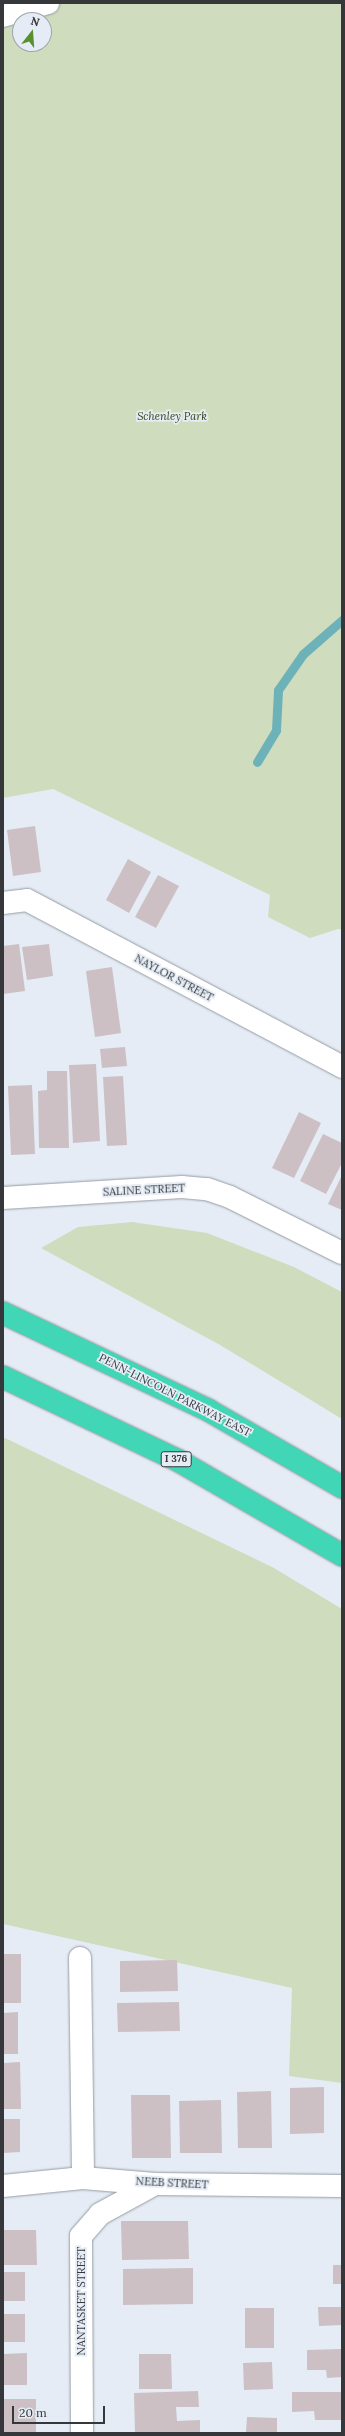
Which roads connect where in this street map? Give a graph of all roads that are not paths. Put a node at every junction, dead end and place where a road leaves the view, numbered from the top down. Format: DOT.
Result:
graph roads {
  1 [pos="48,3"];
  2 [pos="3,16"];
  3 [pos="3,903"];
  4 [pos="342,1067"];
  5 [pos="3,1198"];
  6 [pos="342,1253"];
  7 [pos="3,1313"];
  8 [pos="3,1377"];
  9 [pos="342,1487"];
  10 [pos="342,1555"];
  11 [pos="80,1958"];
  12 [pos="83,2178"];
  13 [pos="155,2184"];
  14 [pos="3,2186"];
  15 [pos="342,2186"];
  16 [pos="82,2433"];
  1 -- 2 [label="street"];
  3 -- 4 [label="street, NAYLOR STREET"];
  5 -- 6 [label="street, SALINE STREET"];
  7 -- 9 [label="highway, PENN-LINCOLN PARKWAY EAST"];
  8 -- 10 [label="highway, I 376"];
  11 -- 12 [label="street"];
  12 -- 13 [label="street, NEEB STREET"];
  12 -- 14 [label="street, NEEB STREET"];
  13 -- 15 [label="street, NEEB STREET"];
  13 -- 16 [label="street, NANTASKET STREET"];
}
